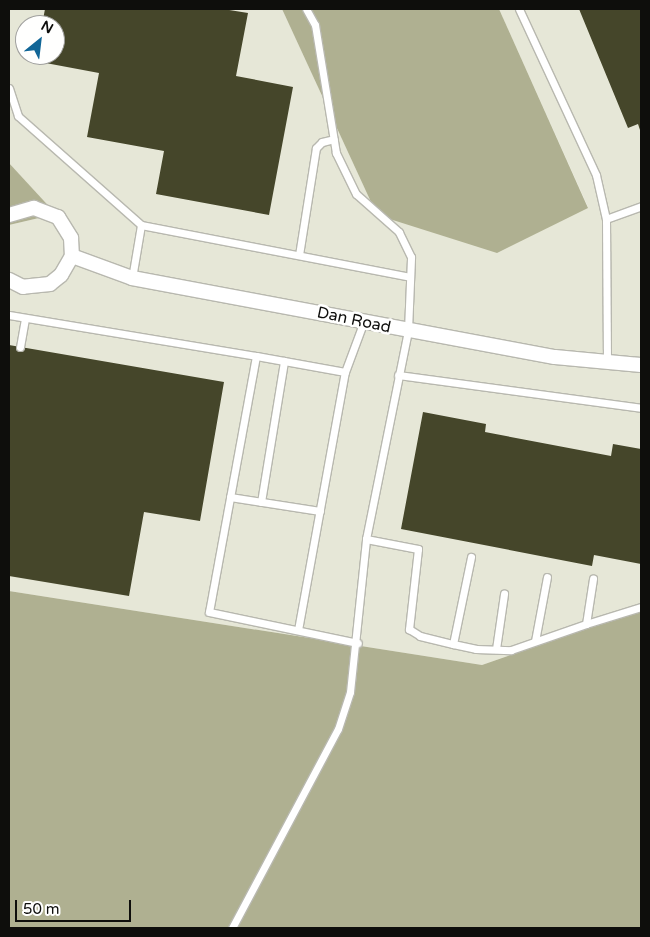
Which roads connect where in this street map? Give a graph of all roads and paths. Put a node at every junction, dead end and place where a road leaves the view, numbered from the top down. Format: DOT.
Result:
graph roads {
  1 [pos="306,9"];
  2 [pos="518,9"];
  3 [pos="9,88"];
  4 [pos="334,139"];
  5 [pos="641,206"];
  6 [pos="9,215"];
  7 [pos="606,219"];
  8 [pos="141,224"];
  9 [pos="300,255"];
  10 [pos="72,256"];
  11 [pos="410,277"];
  12 [pos="132,278"];
  13 [pos="9,280"];
  14 [pos="9,315"];
  15 [pos="25,318"];
  16 [pos="364,321"];
  17 [pos="408,330"];
  18 [pos="20,347"];
  19 [pos="256,356"];
  20 [pos="284,361"];
  21 [pos="607,362"];
  22 [pos="641,365"];
  23 [pos="346,372"];
  24 [pos="398,375"];
  25 [pos="641,408"];
  26 [pos="230,497"];
  27 [pos="261,502"];
  28 [pos="320,511"];
  29 [pos="366,539"];
  30 [pos="471,558"];
  31 [pos="547,577"];
  32 [pos="594,579"];
  33 [pos="504,594"];
  34 [pos="641,607"];
  35 [pos="586,624"];
  36 [pos="298,630"];
  37 [pos="535,641"];
  38 [pos="358,643"];
  39 [pos="453,644"];
  40 [pos="496,649"];
  41 [pos="232,928"];
  1 -- 4 [label="lane"];
  2 -- 7 [label="lane"];
  3 -- 8 [label="lane"];
  4 -- 9 [label="lane"];
  4 -- 11 [label="lane"];
  5 -- 7 [label="lane"];
  6 -- 10 [label="street"];
  7 -- 21 [label="lane"];
  8 -- 9 [label="lane"];
  8 -- 12 [label="lane"];
  9 -- 11 [label="lane"];
  10 -- 12 [label="street, Dan Road"];
  10 -- 13 [label="street"];
  11 -- 17 [label="lane"];
  12 -- 16 [label="street, Dan Road"];
  14 -- 15 [label="lane"];
  15 -- 18 [label="lane"];
  15 -- 19 [label="lane"];
  16 -- 17 [label="street, Dan Road"];
  16 -- 23 [label="lane"];
  17 -- 21 [label="street, Dan Road"];
  17 -- 24 [label="lane"];
  19 -- 20 [label="lane"];
  19 -- 26 [label="lane"];
  20 -- 23 [label="lane"];
  20 -- 27 [label="lane"];
  21 -- 22 [label="street, Dan Road"];
  23 -- 28 [label="lane"];
  24 -- 25 [label="lane"];
  24 -- 29 [label="lane"];
  26 -- 27 [label="lane"];
  26 -- 36 [label="lane"];
  27 -- 28 [label="lane"];
  28 -- 36 [label="lane"];
  29 -- 38 [label="lane"];
  29 -- 39 [label="lane"];
  30 -- 39 [label="lane"];
  31 -- 37 [label="lane"];
  32 -- 35 [label="lane"];
  33 -- 40 [label="lane"];
  34 -- 35 [label="lane"];
  35 -- 37 [label="lane"];
  36 -- 38 [label="lane"];
  37 -- 40 [label="lane"];
  38 -- 41 [label="lane"];
  39 -- 40 [label="lane"];
}
